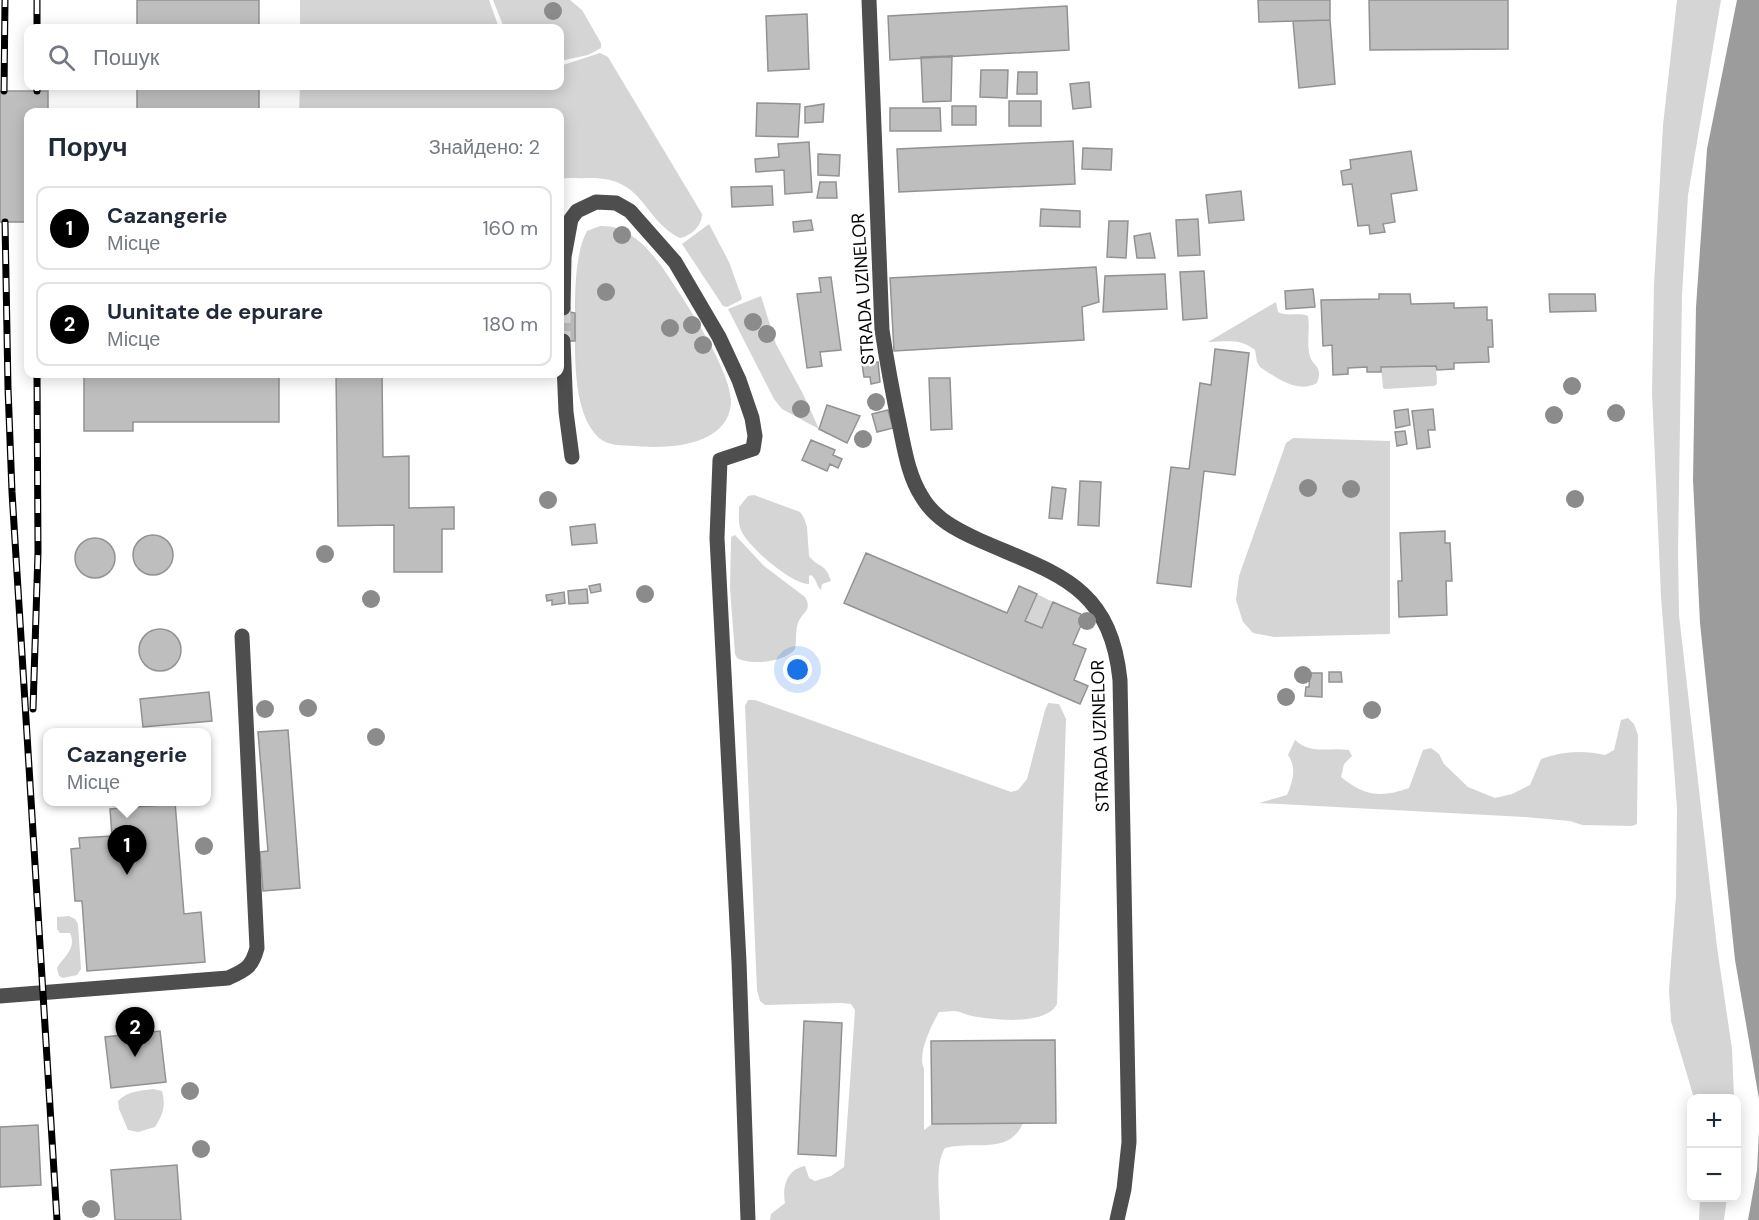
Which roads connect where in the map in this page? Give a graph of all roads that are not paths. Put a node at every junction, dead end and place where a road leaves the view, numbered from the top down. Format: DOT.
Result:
graph roads {
  1 [pos="869,0"];
  2 [pos="564,257"];
  3 [pos="564,365"];
  4 [pos="572,457"];
  5 [pos="242,636"];
  6 [pos="0,996"];
  7 [pos="748,1220"];
  8 [pos="1117,1220"];
  1 -- 8 [label="street, STRADA UZINELOR"];
  2 -- 7 [label="street"];
  3 -- 4 [label="street"];
  5 -- 6 [label="street"];
}
